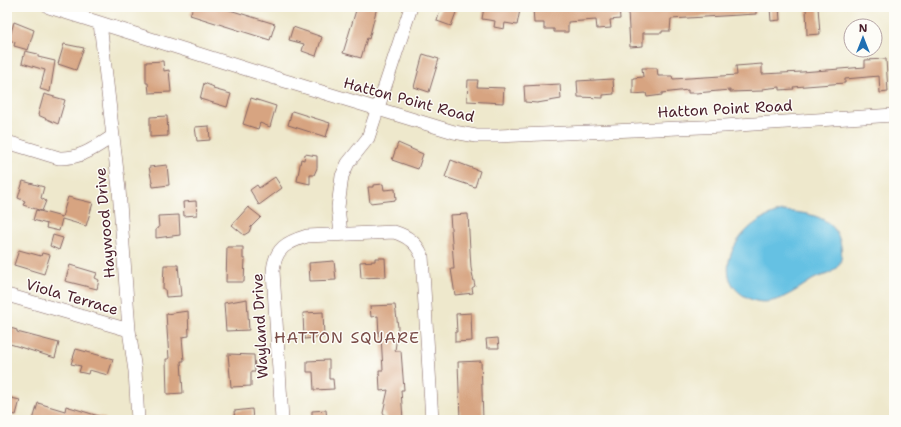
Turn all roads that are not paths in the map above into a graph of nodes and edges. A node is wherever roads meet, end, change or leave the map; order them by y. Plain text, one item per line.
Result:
1 (49, 7) edge
2 (411, 7) edge
3 (100, 23) junction
4 (379, 109) junction
5 (894, 115) edge
6 (113, 136) junction
7 (7, 142) edge
8 (341, 234) junction
9 (7, 295) edge
10 (129, 330) junction
11 (138, 420) edge
12 (282, 420) edge
13 (432, 420) edge

1 - 3 street, Hatton Point Road
2 - 4 street
3 - 4 street, Hatton Point Road
3 - 6 street, Haywood Drive
4 - 5 street, Hatton Point Road
4 - 8 street
6 - 7 street
6 - 10 street, Haywood Drive
8 - 12 street, Wayland Drive
8 - 13 street, Wayland Drive
9 - 10 street, Viola Terrace
10 - 11 street, Haywood Drive

